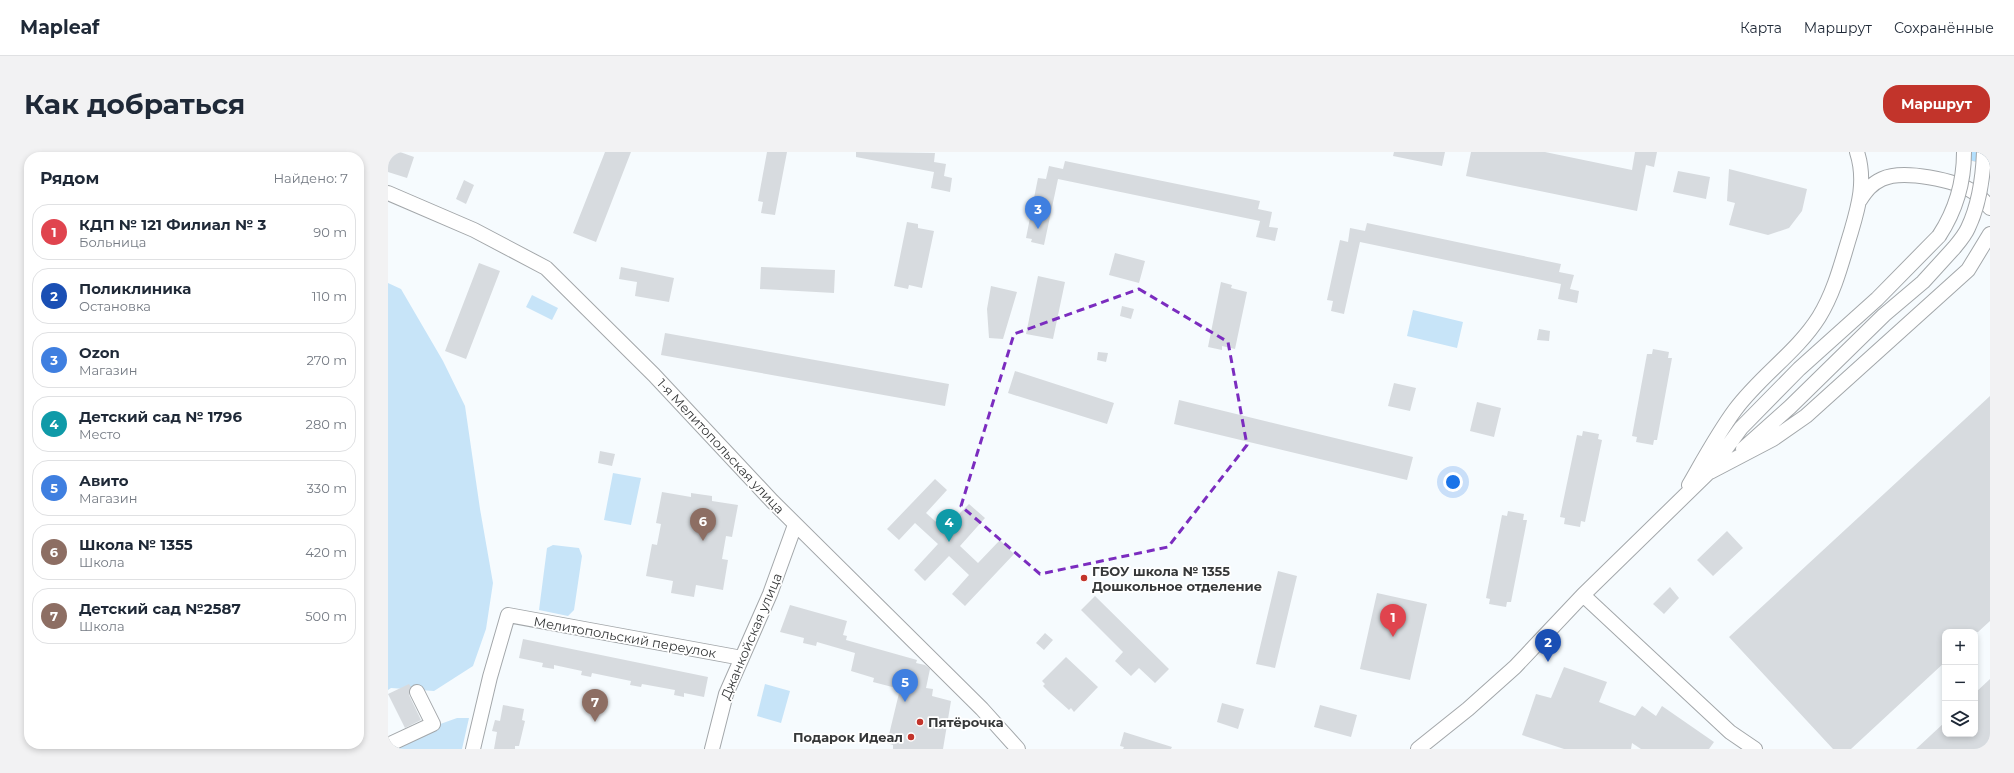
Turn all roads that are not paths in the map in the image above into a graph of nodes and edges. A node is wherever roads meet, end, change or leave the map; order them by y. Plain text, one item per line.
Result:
1 (1857, 152) edge
2 (1964, 152) edge
3 (1973, 152) edge
4 (1984, 152) edge
5 (1990, 156) edge
6 (388, 193) edge
7 (1860, 200) junction
8 (1990, 208) edge
9 (1990, 234) edge
10 (1721, 468) junction
11 (1708, 473) junction
12 (1682, 497) junction
13 (795, 525) junction
14 (1583, 595) junction
15 (742, 658) junction
16 (417, 692) dead end
17 (388, 745) edge
18 (473, 749) edge
19 (712, 749) edge
20 (1018, 749) edge
21 (1418, 749) edge
22 (1755, 749) edge

1 - 7 street
2 - 11 street, bridge
3 - 5 main road
4 - 10 street, bridge
6 - 13 street, 1-я Мелитопольская улица
7 - 8 street
7 - 12 street
9 - 10 street
10 - 11 street
11 - 12 street
12 - 14 street
13 - 15 street, Джанкойская улица
13 - 20 street, 1-я Мелитопольская улица
14 - 21 street
14 - 22 street
15 - 18 street, Мелитопольский переулок
15 - 19 street, Джанкойская улица
16 - 17 street

